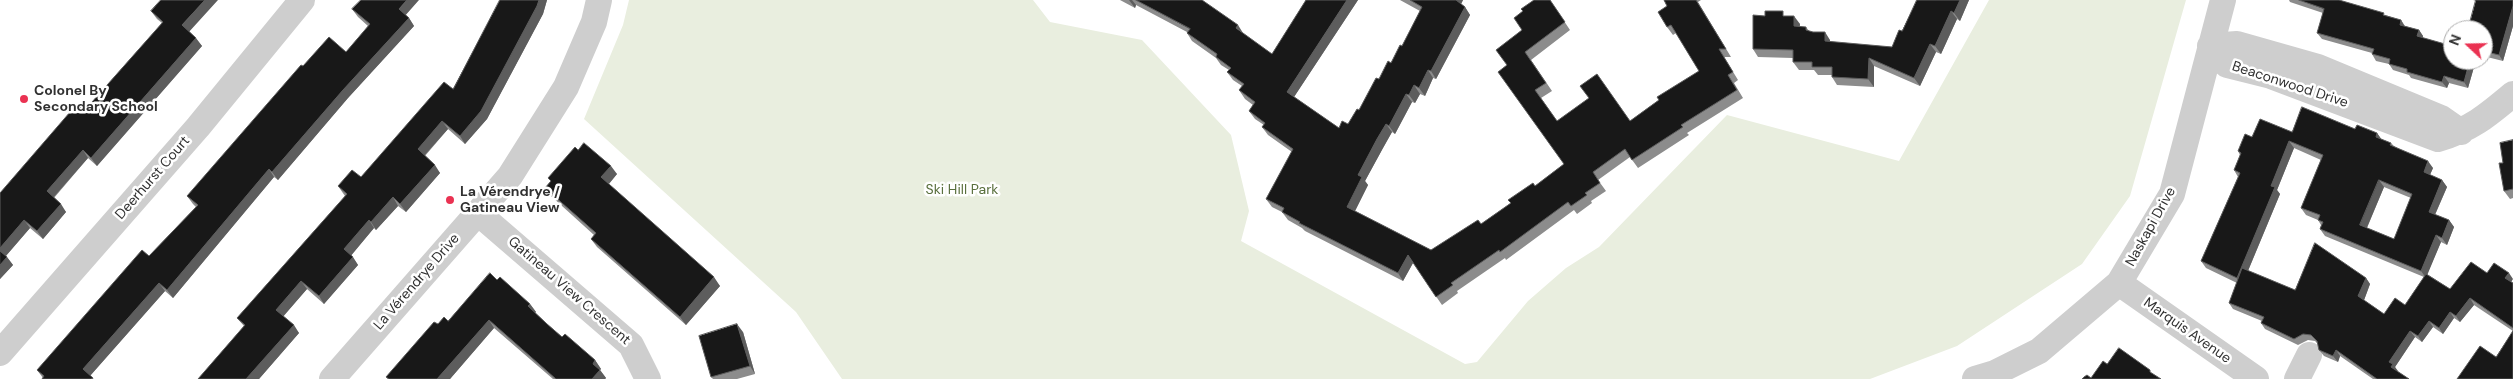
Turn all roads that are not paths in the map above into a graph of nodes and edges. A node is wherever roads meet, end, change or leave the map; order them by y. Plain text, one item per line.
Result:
1 (302, 0) edge
2 (599, 0) edge
3 (2223, 0) edge
4 (2210, 46) junction
5 (2513, 94) edge
6 (2461, 132) junction
7 (478, 213) junction
8 (2119, 283) junction
9 (0, 353) edge
10 (2309, 355) dead end
11 (332, 379) edge
12 (648, 379) edge
13 (1975, 379) edge
14 (2256, 379) edge
15 (2297, 379) edge

1 - 9 street, Deerhurst Court
2 - 7 street, La Vérendrye Drive
3 - 4 street, Naskapi Drive
4 - 6 street, Beaconwood Drive
4 - 6 street, Beaconwood Drive
4 - 8 street, Naskapi Drive
5 - 6 street, Beaconwood Drive
7 - 11 street, La Vérendrye Drive
7 - 12 street, Gatineau View Crescent
8 - 13 street, Naskapi Drive
8 - 14 street, Marquis Avenue
10 - 15 street

